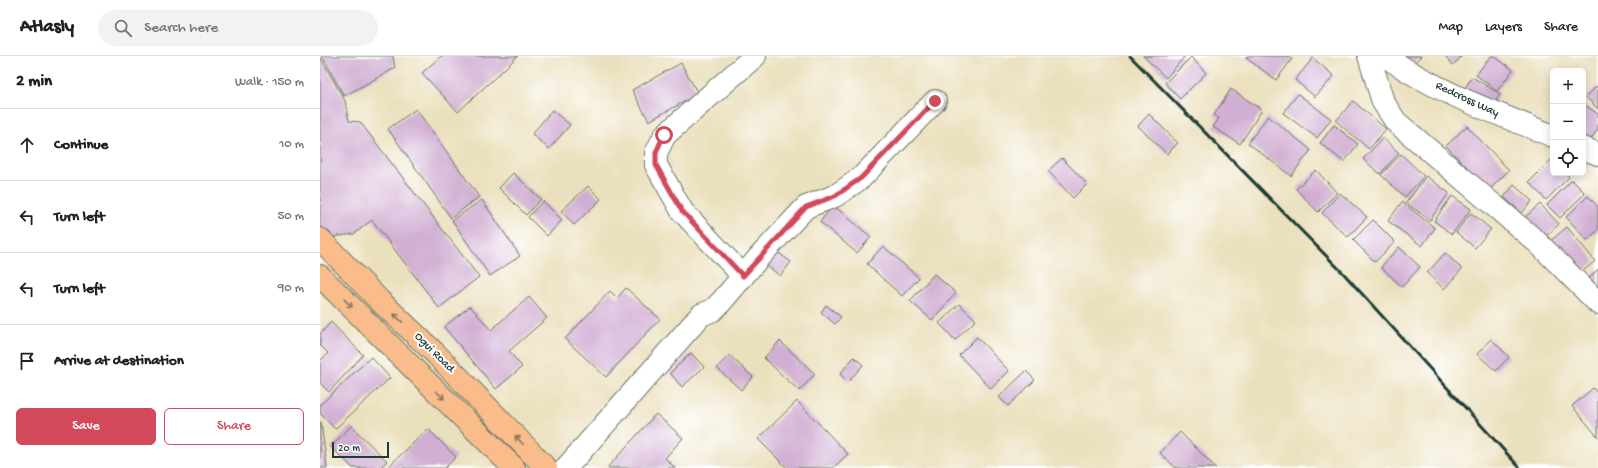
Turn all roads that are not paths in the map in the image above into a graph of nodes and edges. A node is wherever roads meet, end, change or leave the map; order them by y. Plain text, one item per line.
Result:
1 (755, 56) edge
2 (1369, 56) edge
3 (1386, 56) edge
4 (935, 101) dead end
5 (1550, 135) edge
6 (1586, 149) edge
7 (1598, 154) edge
8 (320, 239) edge
9 (320, 276) edge
10 (743, 276) junction
11 (1598, 303) edge
12 (514, 468) edge
13 (546, 468) edge
14 (566, 468) edge

1 - 10 street
2 - 11 street
3 - 5 street, Redcross Way
4 - 10 street
6 - 7 street
13 -> 8 main road, Ogui Road
9 -> 12 main road, Ogui Road
10 - 14 street

